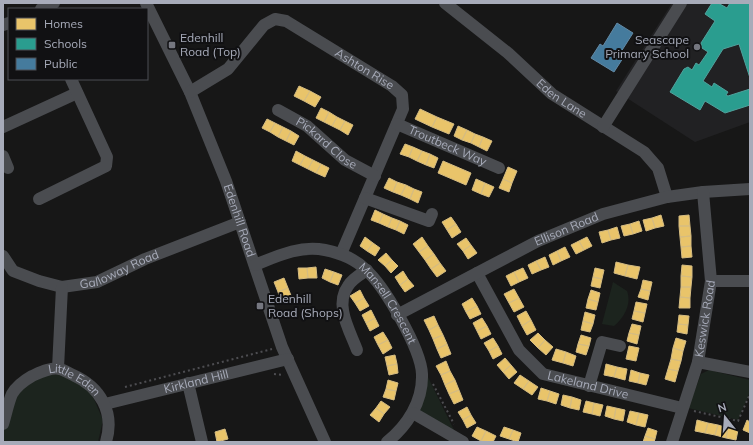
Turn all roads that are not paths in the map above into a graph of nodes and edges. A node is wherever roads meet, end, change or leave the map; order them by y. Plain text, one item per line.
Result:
1 (54, 3) edge
2 (146, 3) edge
3 (445, 3) edge
4 (681, 3) edge
5 (44, 8) edge
6 (71, 80) edge
7 (190, 92) junction
8 (77, 93) junction
9 (278, 110) dead end
10 (397, 124) junction
11 (603, 127) junction
12 (3, 128) edge
13 (3, 156) edge
14 (8, 168) dead end
15 (499, 168) dead end
16 (375, 176) junction
17 (750, 189) edge
18 (703, 192) junction
19 (667, 197) junction
20 (365, 198) junction
21 (39, 199) dead end
22 (432, 214) dead end
23 (240, 222) junction
24 (341, 254) junction
25 (3, 256) edge
26 (255, 265) junction
27 (367, 270) junction
28 (477, 273) junction
29 (711, 280) junction
30 (750, 281) edge
31 (62, 287) junction
32 (397, 315) junction
33 (620, 346) dead end
34 (357, 350) dead end
35 (288, 359) junction
36 (698, 362) junction
37 (58, 368) junction
38 (750, 372) edge
39 (188, 383) junction
40 (589, 386) junction
41 (105, 404) junction
42 (682, 408) junction
43 (413, 413) junction
44 (3, 424) edge
45 (462, 441) edge
46 (106, 442) edge
47 (202, 442) edge
48 (325, 442) edge
49 (387, 442) edge
50 (672, 442) edge

1 - 5 street
2 - 7 street, Edenhill Road
3 - 11 street, Eden Lane
4 - 11 street
6 - 8 street
7 - 10 street, Ashton Rise
7 - 23 street, Edenhill Road
8 - 12 street
8 - 21 street
9 - 16 street, Pickard Close
10 - 15 street, Troutbeck Way
10 - 16 street, Ashton Rise
11 - 19 street, Eden Lane
13 - 14 street
16 - 20 street, Ashton Rise
17 - 18 street, Ellison Road
18 - 19 street, Ellison Road
18 - 29 street, Keswick Road
19 - 28 street, Ellison Road
20 - 22 street
20 - 24 street, Ashton Rise
23 - 26 street, Edenhill Road
23 - 31 street, Galloway Road
24 - 26 street, Mansell Crescent
24 - 27 street, Mansell Crescent
25 - 31 street, Galloway Road
26 - 35 street, Edenhill Road
27 - 32 street, Mansell Crescent
27 - 34 street
28 - 32 street, Ellison Road
28 - 40 street, Lakeland Drive
29 - 30 street
29 - 36 street, Keswick Road
31 - 37 street
32 - 43 street, Mansell Crescent
33 - 40 street
35 - 39 street, Kirkland Hill
35 - 48 street, Edenhill Road
36 - 38 street
36 - 42 street, Keswick Road
37 - 41 street, Little Eden
37 - 44 street, Little Eden
39 - 41 street, Kirkland Hill
39 - 47 street
40 - 42 street, Lakeland Drive
41 - 46 street, Little Eden
42 - 50 street, Keswick Road
43 - 45 street
43 - 49 street, Mansell Crescent

